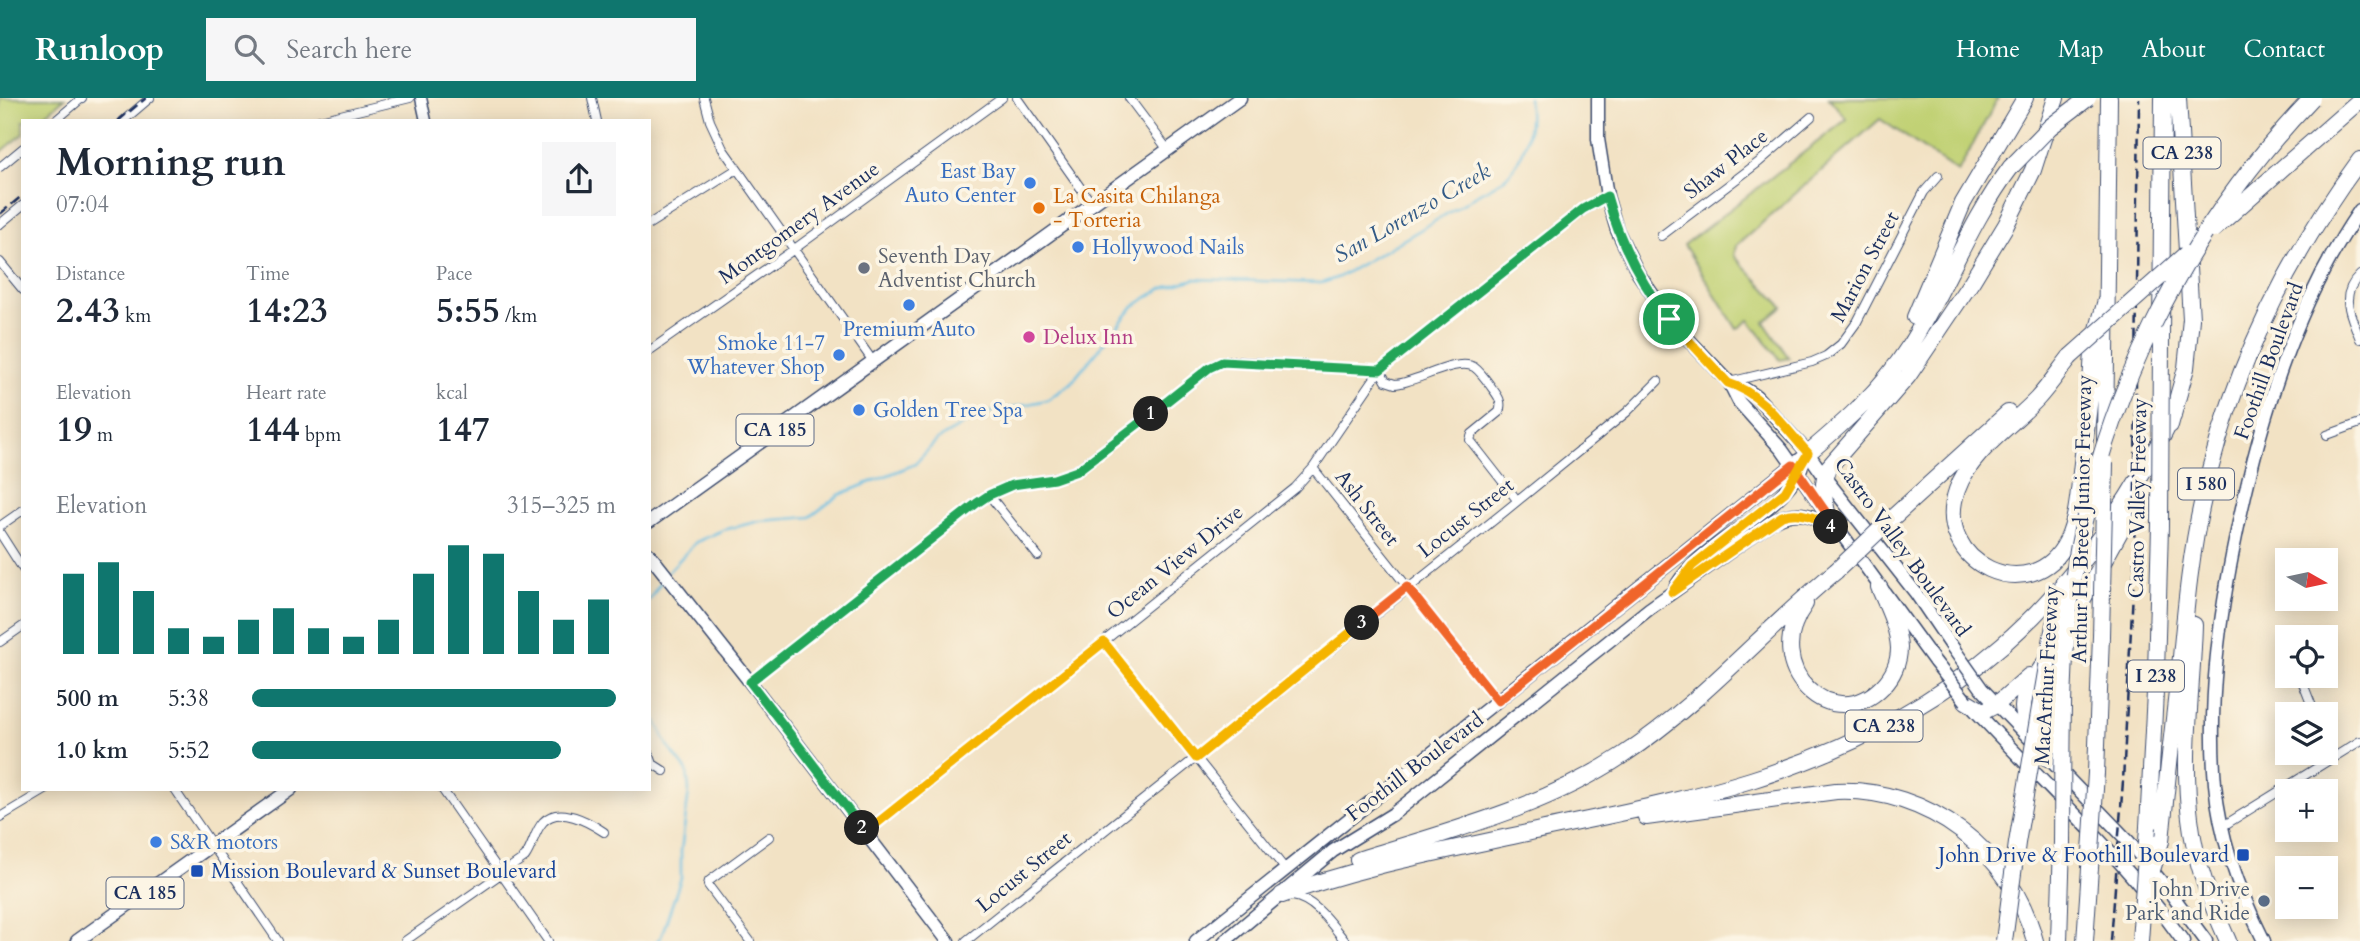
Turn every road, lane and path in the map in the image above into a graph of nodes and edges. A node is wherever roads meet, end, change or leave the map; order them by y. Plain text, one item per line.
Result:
1 (82, 98) edge
2 (150, 98) edge
3 (410, 98) edge
4 (421, 98) edge
5 (592, 98) edge
6 (704, 98) edge
7 (1002, 98) edge
8 (1017, 98) edge
9 (1129, 98) edge
10 (1240, 98) edge
11 (1598, 98) edge
12 (2025, 98) edge
13 (2056, 98) edge
14 (2088, 98) edge
15 (2109, 98) edge
16 (2163, 98) edge
17 (2178, 98) edge
18 (2312, 98) edge
19 (2360, 100) edge
20 (1811, 117) dead end
21 (57, 119) edge
22 (125, 119) edge
23 (324, 119) edge
24 (426, 119) edge
25 (597, 119) edge
26 (21, 150) edge
27 (1168, 150) junction
28 (2360, 160) edge
29 (0, 167) edge
30 (737, 169) junction
31 (1938, 176) dead end
32 (1607, 196) junction
33 (1092, 204) junction
34 (21, 207) edge
35 (2360, 210) edge
36 (651, 223) edge
37 (0, 224) edge
38 (1661, 236) dead end
39 (1967, 237) junction
40 (793, 250) junction
41 (0, 262) edge
42 (2360, 275) edge
43 (21, 288) edge
44 (2106, 300) junction
45 (2360, 339) edge
46 (651, 350) edge
47 (2070, 357) junction
48 (872, 360) junction
49 (1380, 370) junction
50 (1658, 381) dead end
51 (1728, 383) junction
52 (1880, 383) junction
53 (1882, 405) junction
54 (2173, 416) junction
55 (2360, 423) edge
56 (2327, 435) dead end
57 (1808, 453) junction
58 (1313, 468) junction
59 (1795, 469) junction
60 (1824, 476) junction
61 (989, 495) junction
62 (1517, 500) junction
63 (21, 511) edge
64 (1828, 516) junction
65 (651, 521) edge
66 (0, 526) edge
67 (1839, 531) junction
68 (0, 533) edge
69 (2195, 539) junction
70 (2078, 547) junction
71 (651, 556) edge
72 (1038, 556) dead end
73 (21, 566) edge
74 (1836, 570) junction
75 (1407, 587) junction
76 (1879, 587) junction
77 (1672, 592) junction
78 (21, 627) edge
79 (2061, 638) junction
80 (0, 642) edge
81 (1104, 642) junction
82 (750, 682) junction
83 (1498, 701) junction
84 (1966, 701) junction
85 (1996, 705) junction
86 (2360, 741) edge
87 (2338, 755) edge
88 (651, 758) edge
89 (1196, 758) junction
90 (2047, 758) junction
91 (2322, 765) edge
92 (664, 771) dead end
93 (44, 791) edge
94 (175, 791) edge
95 (288, 791) edge
96 (443, 791) edge
97 (0, 817) edge
98 (2223, 827) junction
99 (604, 832) dead end
100 (866, 832) junction
101 (769, 837) dead end
102 (212, 845) junction
103 (1471, 845) junction
104 (1286, 870) junction
105 (501, 872) junction
106 (1282, 895) junction
107 (2143, 899) junction
108 (2140, 940) edge
109 (77, 941) edge
110 (278, 941) edge
111 (405, 941) edge
112 (548, 941) edge
113 (750, 941) edge
114 (948, 941) edge
115 (966, 941) edge
116 (1196, 941) edge
117 (1225, 941) edge
118 (1345, 941) edge
119 (2004, 941) edge
120 (2035, 941) edge
121 (2059, 941) edge
122 (2085, 941) edge
123 (2183, 941) edge
124 (2203, 941) edge
125 (2228, 941) edge
126 (2264, 941) edge

1 - 21 street
2 - 22 street
3 - 23 street
4 - 24 street
5 - 25 street
6 - 30 street
7 - 40 street, Montgomery Avenue
8 - 33 street
9 - 27 street
10 - 27 main road, CA 185
11 - 32 main road
12 - 52 highway
13 - 53 highway
14 - 39 highway, bridge
15 - 44 highway, Arthur H. Breed Junior Freeway
16 - 107 highway, Castro Valley Freeway / I 238, bridge
17 - 54 highway, CA 238
18 - 70 highway, MacArthur Freeway, bridge
19 - 47 highway, bridge
20 - 38 street, Shaw Place
26 - 29 street
27 - 33 main road, CA 185
28 - 69 highway, I 580
30 - 36 street
30 - 40 street
31 - 51 street, Marion Street
32 - 49 street, Ocean View Drive
32 - 51 main road
33 - 48 main road, CA 185
34 - 37 street
35 - 98 main road, Foothill Boulevard
39 - 52 highway
39 - 53 highway
40 - 46 street, Montgomery Avenue
40 - 48 street
41 - 43 street
42 - 45 street
44 - 47 highway
44 - 122 highway, Arthur H. Breed Junior Freeway, bridge
47 - 74 highway, bridge
48 - 65 main road, CA 185
49 - 58 street, Ocean View Drive
49 - 61 street
49 - 62 street
50 - 62 street, Locust Street
51 - 57 main road, Castro Valley Boulevard
51 - 59 main road, Castro Valley Boulevard
52 - 57 highway
53 - 60 highway
54 - 79 highway
54 - 103 highway, CA 238
55 - 56 street
57 - 59 main road
57 - 60 main road, Castro Valley Boulevard
58 - 75 street, Ash Street
58 - 81 street, Ocean View Drive
59 - 64 main road, Castro Valley Boulevard
59 - 77 main road, Foothill Boulevard
59 - 83 main road, Foothill Boulevard
60 - 64 highway
60 - 85 main road, Castro Valley Boulevard, bridge
61 - 72 street
61 - 82 street
62 - 75 street, Locust Street
63 - 66 street
64 - 67 main road, Castro Valley Boulevard
67 - 76 main road, Castro Valley Boulevard
67 - 77 main road
68 - 73 street
69 - 107 highway, I 580, bridge
69 - 125 highway
70 - 119 highway, bridge
70 - 121 highway, MacArthur Freeway, bridge
71 - 82 main road
74 - 76 highway
74 - 106 highway
75 - 83 street, Ash Street
75 - 89 street, Locust Street
76 - 84 main road, Castro Valley Boulevard, bridge
77 - 106 main road, Foothill Boulevard
78 - 80 street
79 - 85 highway
79 - 90 highway
81 - 89 street
81 - 100 street, Ocean View Drive
82 - 100 main road
83 - 104 main road, Foothill Boulevard
84 - 85 highway
84 - 123 main road, Castro Valley Boulevard
85 - 90 main road, Castro Valley Boulevard
86 - 87 street
88 - 92 street
89 - 104 street
89 - 115 street, Locust Street
90 - 124 main road, Castro Valley Boulevard
91 - 98 street
93 - 97 street
94 - 102 street
95 - 102 main road, CA 185
96 - 105 street
98 - 126 main road, Foothill Boulevard
99 - 105 street
100 - 114 main road
101 - 113 street
102 - 109 main road, CA 185
102 - 110 street
103 - 106 highway, CA 238
103 - 120 highway
104 - 116 main road, Foothill Boulevard
105 - 111 street
105 - 112 street
106 - 117 main road, Foothill Boulevard
106 - 118 street
107 - 108 highway, I 580
123 - 124 main road

